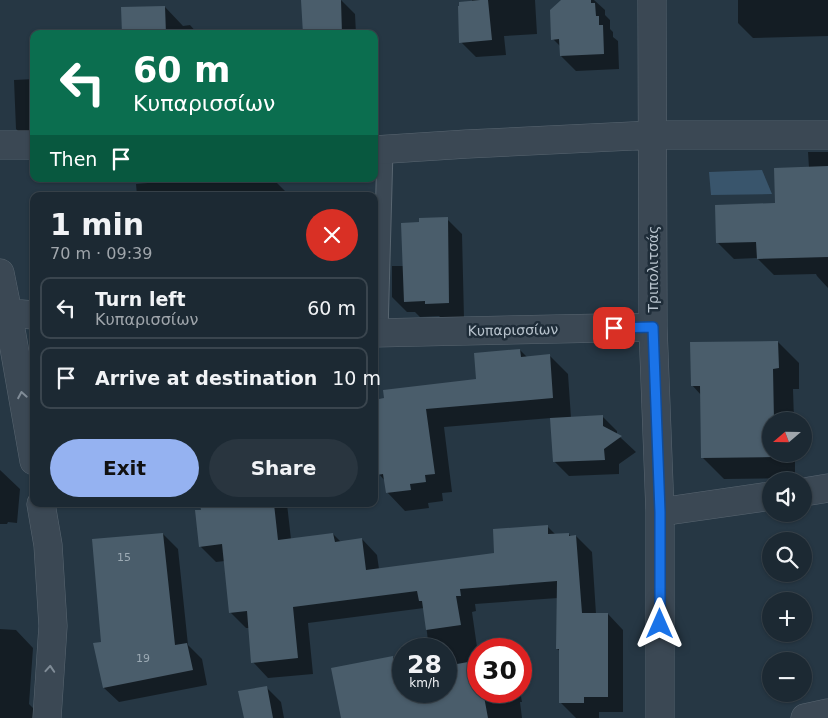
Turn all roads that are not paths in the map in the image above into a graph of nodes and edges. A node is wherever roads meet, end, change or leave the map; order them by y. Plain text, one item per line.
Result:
1 (652, 0) edge
2 (828, 134) edge
3 (653, 135) junction
4 (0, 145) edge
5 (30, 145) edge
6 (379, 150) edge
7 (378, 242) edge
8 (0, 273) edge
9 (21, 314) edge
10 (653, 327) junction
11 (378, 333) edge
12 (30, 415) edge
13 (828, 488) edge
14 (812, 491) edge
15 (762, 497) edge
16 (42, 507) edge
17 (660, 512) junction
18 (828, 713) edge
19 (47, 718) edge
20 (660, 718) edge
21 (805, 718) edge

1 - 3 street, Τριπολιτσάς
2 - 3 street
3 - 6 street
3 - 10 street, Τριπολιτσάς
4 - 5 street
6 - 7 lane
8 - 9 street
12 -> 9 street
10 - 11 street, Κυπαρισσίων
10 - 17 street, Τριπολιτσάς
13 - 14 street
15 - 17 street
19 -> 16 street
17 - 20 street, Τριπολιτσάς
18 - 21 street

